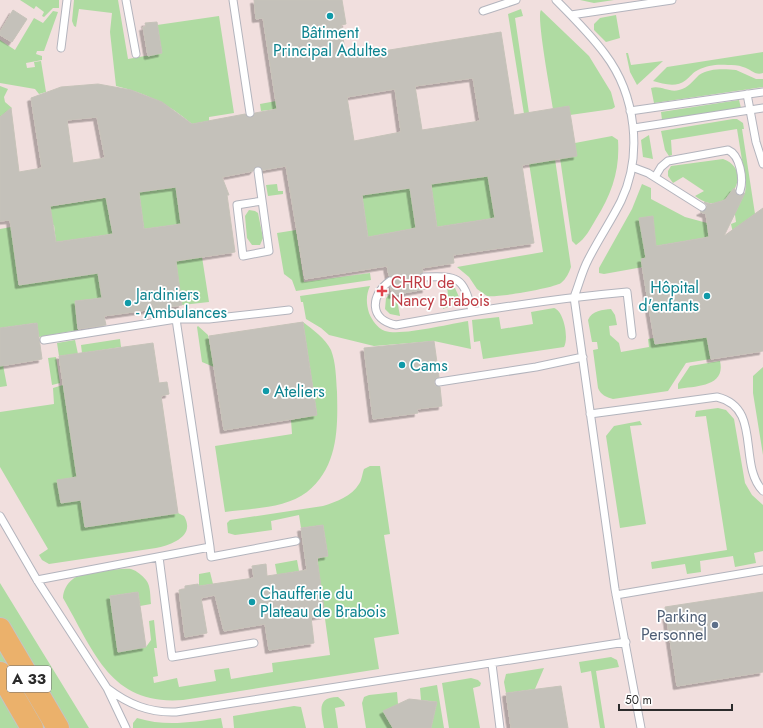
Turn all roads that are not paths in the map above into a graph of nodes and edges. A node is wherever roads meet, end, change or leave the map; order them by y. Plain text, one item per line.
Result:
1 (67, 0) edge
2 (126, 0) edge
3 (233, 0) edge
4 (516, 0) edge
5 (556, 0) edge
6 (672, 0) edge
7 (483, 11) dead end
8 (571, 15) junction
9 (61, 48) dead end
10 (136, 54) dead end
11 (763, 92) edge
12 (747, 94) junction
13 (763, 108) edge
14 (750, 110) junction
15 (630, 111) junction
16 (250, 113) dead end
17 (634, 128) junction
18 (763, 164) edge
19 (632, 167) junction
20 (258, 171) dead end
21 (655, 177) junction
22 (740, 191) dead end
23 (262, 201) junction
24 (702, 207) dead end
25 (424, 277) dead end
26 (390, 281) dead end
27 (574, 297) junction
28 (289, 310) dead end
29 (472, 311) junction
30 (176, 319) junction
31 (632, 335) dead end
32 (44, 340) dead end
33 (583, 357) junction
34 (439, 382) dead end
35 (590, 414) junction
36 (763, 491) edge
37 (0, 516) edge
38 (296, 541) dead end
39 (210, 547) junction
40 (159, 556) junction
41 (763, 570) edge
42 (37, 580) junction
43 (616, 595) junction
44 (0, 629) edge
45 (626, 642) junction
46 (254, 643) dead end
47 (492, 664) junction
48 (0, 673) edge
49 (107, 688) junction
50 (32, 728) edge
51 (58, 728) edge
52 (126, 728) edge
53 (500, 728) edge
54 (641, 728) edge

1 - 9 lane
2 - 10 lane
3 - 16 lane
4 - 7 lane
5 - 8 lane
6 - 8 lane
8 - 15 lane
11 - 12 lane
12 - 14 lane
12 - 15 lane
13 - 14 lane
14 - 17 lane
14 - 18 lane
15 - 17 lane
17 - 19 lane
19 - 21 lane
19 - 27 lane
20 - 23 lane
21 - 22 lane
21 - 24 lane
23 - 23 lane
25 - 29 lane
26 - 29 lane
27 - 29 lane
27 - 31 lane
27 - 33 lane
28 - 30 lane
30 - 32 lane
30 - 39 lane
33 - 34 lane
33 - 35 lane
35 - 36 lane
35 - 43 lane
37 - 42 lane
38 - 39 lane
39 - 40 lane
40 - 42 lane
40 - 46 lane
41 - 43 lane
42 - 49 lane
43 - 45 lane
44 - 51 highway, A 33
45 - 47 lane
45 - 54 lane
47 - 49 lane
47 - 53 lane
48 - 50 highway, A 33
49 - 52 lane

